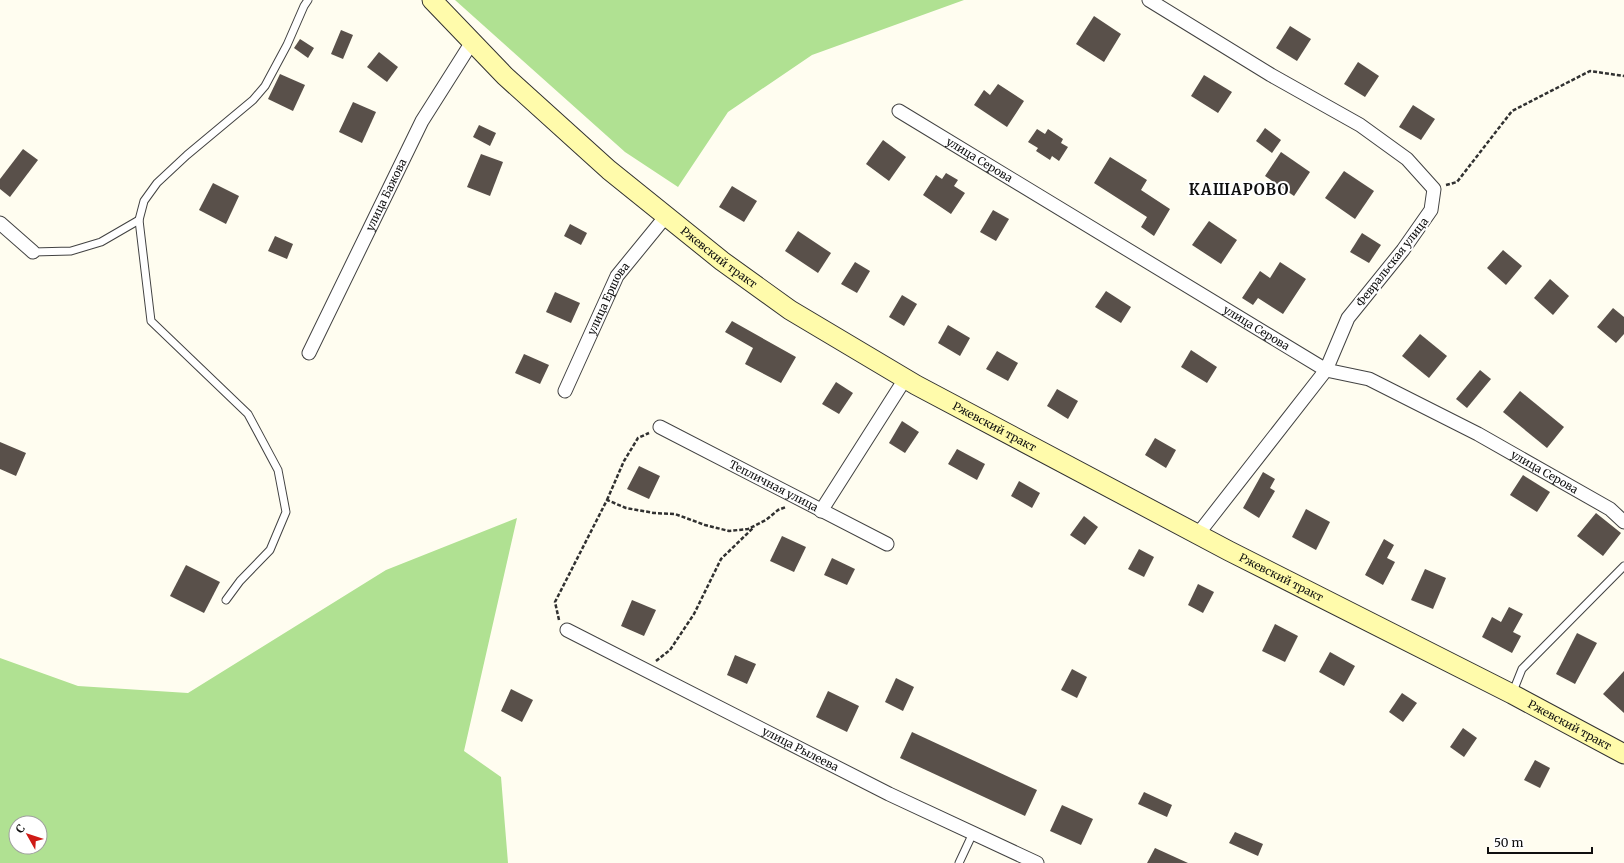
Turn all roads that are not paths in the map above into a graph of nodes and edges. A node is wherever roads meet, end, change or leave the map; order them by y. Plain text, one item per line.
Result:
1 (308, 0) edge
2 (432, 0) edge
3 (1148, 0) edge
4 (472, 42) junction
5 (898, 111) dead end
6 (666, 216) junction
7 (139, 220) junction
8 (0, 223) edge
9 (33, 252) joint
10 (309, 353) dead end
11 (1326, 370) junction
12 (905, 379) junction
13 (565, 391) dead end
14 (660, 427) road end
15 (821, 511) junction
16 (1624, 522) edge
17 (1198, 534) junction
18 (887, 544) dead end
19 (1624, 566) edge
20 (226, 600) dead end
21 (567, 630) road end
22 (1512, 694) junction
23 (1624, 754) edge
24 (974, 833) junction
25 (959, 863) edge
26 (1037, 863) edge

1 - 7 lane
2 - 4 main road, Ржевский тракт
3 - 11 street, Февральская улица
4 - 6 main road, Ржевский тракт
4 - 10 street, улица Бажова
5 - 11 street, улица Серова
6 - 12 main road, Ржевский тракт
6 - 13 street, улица Ершова
7 - 9 lane
7 - 20 lane
8 - 9 street
11 - 16 street, улица Серова
11 - 17 street, Февральская улица
12 - 15 street
12 - 17 main road, Ржевский тракт
14 - 15 street, Тепличная улица
15 - 18 street, Тепличная улица
17 - 22 main road, Ржевский тракт
19 - 22 lane
21 - 24 street, улица Рылеева
22 - 23 main road, Ржевский тракт
24 - 25 lane
24 - 26 street, улица Рылеева

